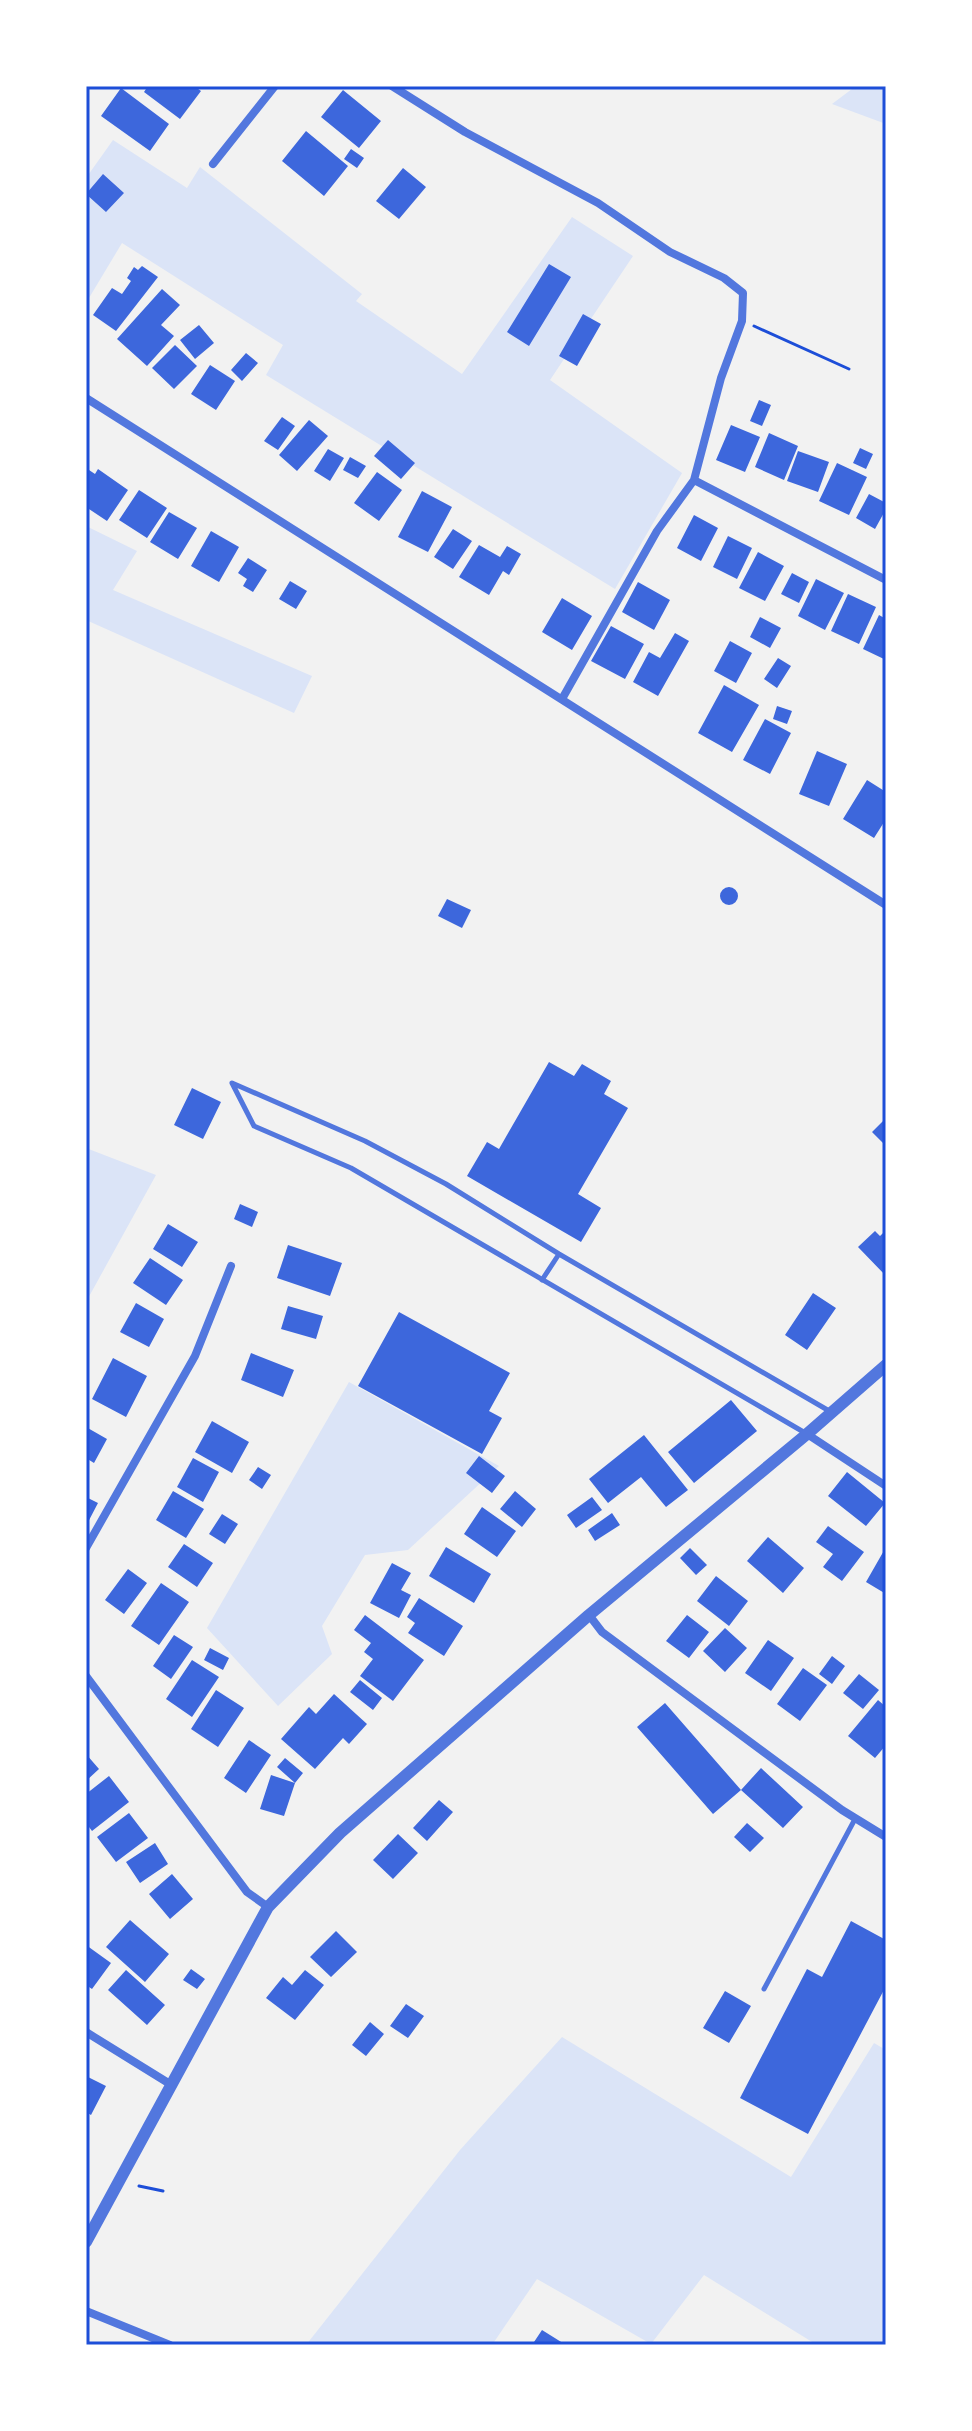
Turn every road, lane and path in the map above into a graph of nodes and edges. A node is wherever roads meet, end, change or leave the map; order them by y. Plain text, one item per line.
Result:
1 (275, 86) edge
2 (392, 86) edge
3 (213, 164) dead end
4 (742, 321) junction
5 (849, 369) dead end
6 (86, 398) edge
7 (694, 480) junction
8 (886, 580) edge
9 (562, 699) junction
10 (886, 905) edge
11 (559, 1254) junction
12 (231, 1266) dead end
13 (542, 1280) junction
14 (886, 1365) edge
15 (832, 1412) junction
16 (807, 1434) junction
17 (886, 1486) edge
18 (86, 1548) edge
19 (589, 1615) junction
20 (86, 1676) edge
21 (856, 1818) junction
22 (886, 1837) edge
23 (268, 1907) junction
24 (764, 1989) dead end
25 (86, 2032) edge
26 (170, 2084) junction
27 (139, 2186) dead end
28 (163, 2191) dead end
29 (86, 2242) edge
30 (86, 2311) edge
31 (170, 2345) edge

1 - 3 street
2 - 4 street
4 - 5 path
4 - 7 street
6 - 9 street
7 - 8 street
7 - 9 street
9 - 10 street
11 - 13 lane
11 - 13 lane
11 - 15 lane
12 - 18 street
13 - 16 lane
14 - 15 street
15 - 16 street
16 - 17 street
16 - 19 street
19 - 21 street
19 - 23 street
20 - 23 street
21 - 22 street
21 - 24 lane
23 - 26 street
25 - 26 street
26 - 29 street
27 - 28 path
30 - 31 street

